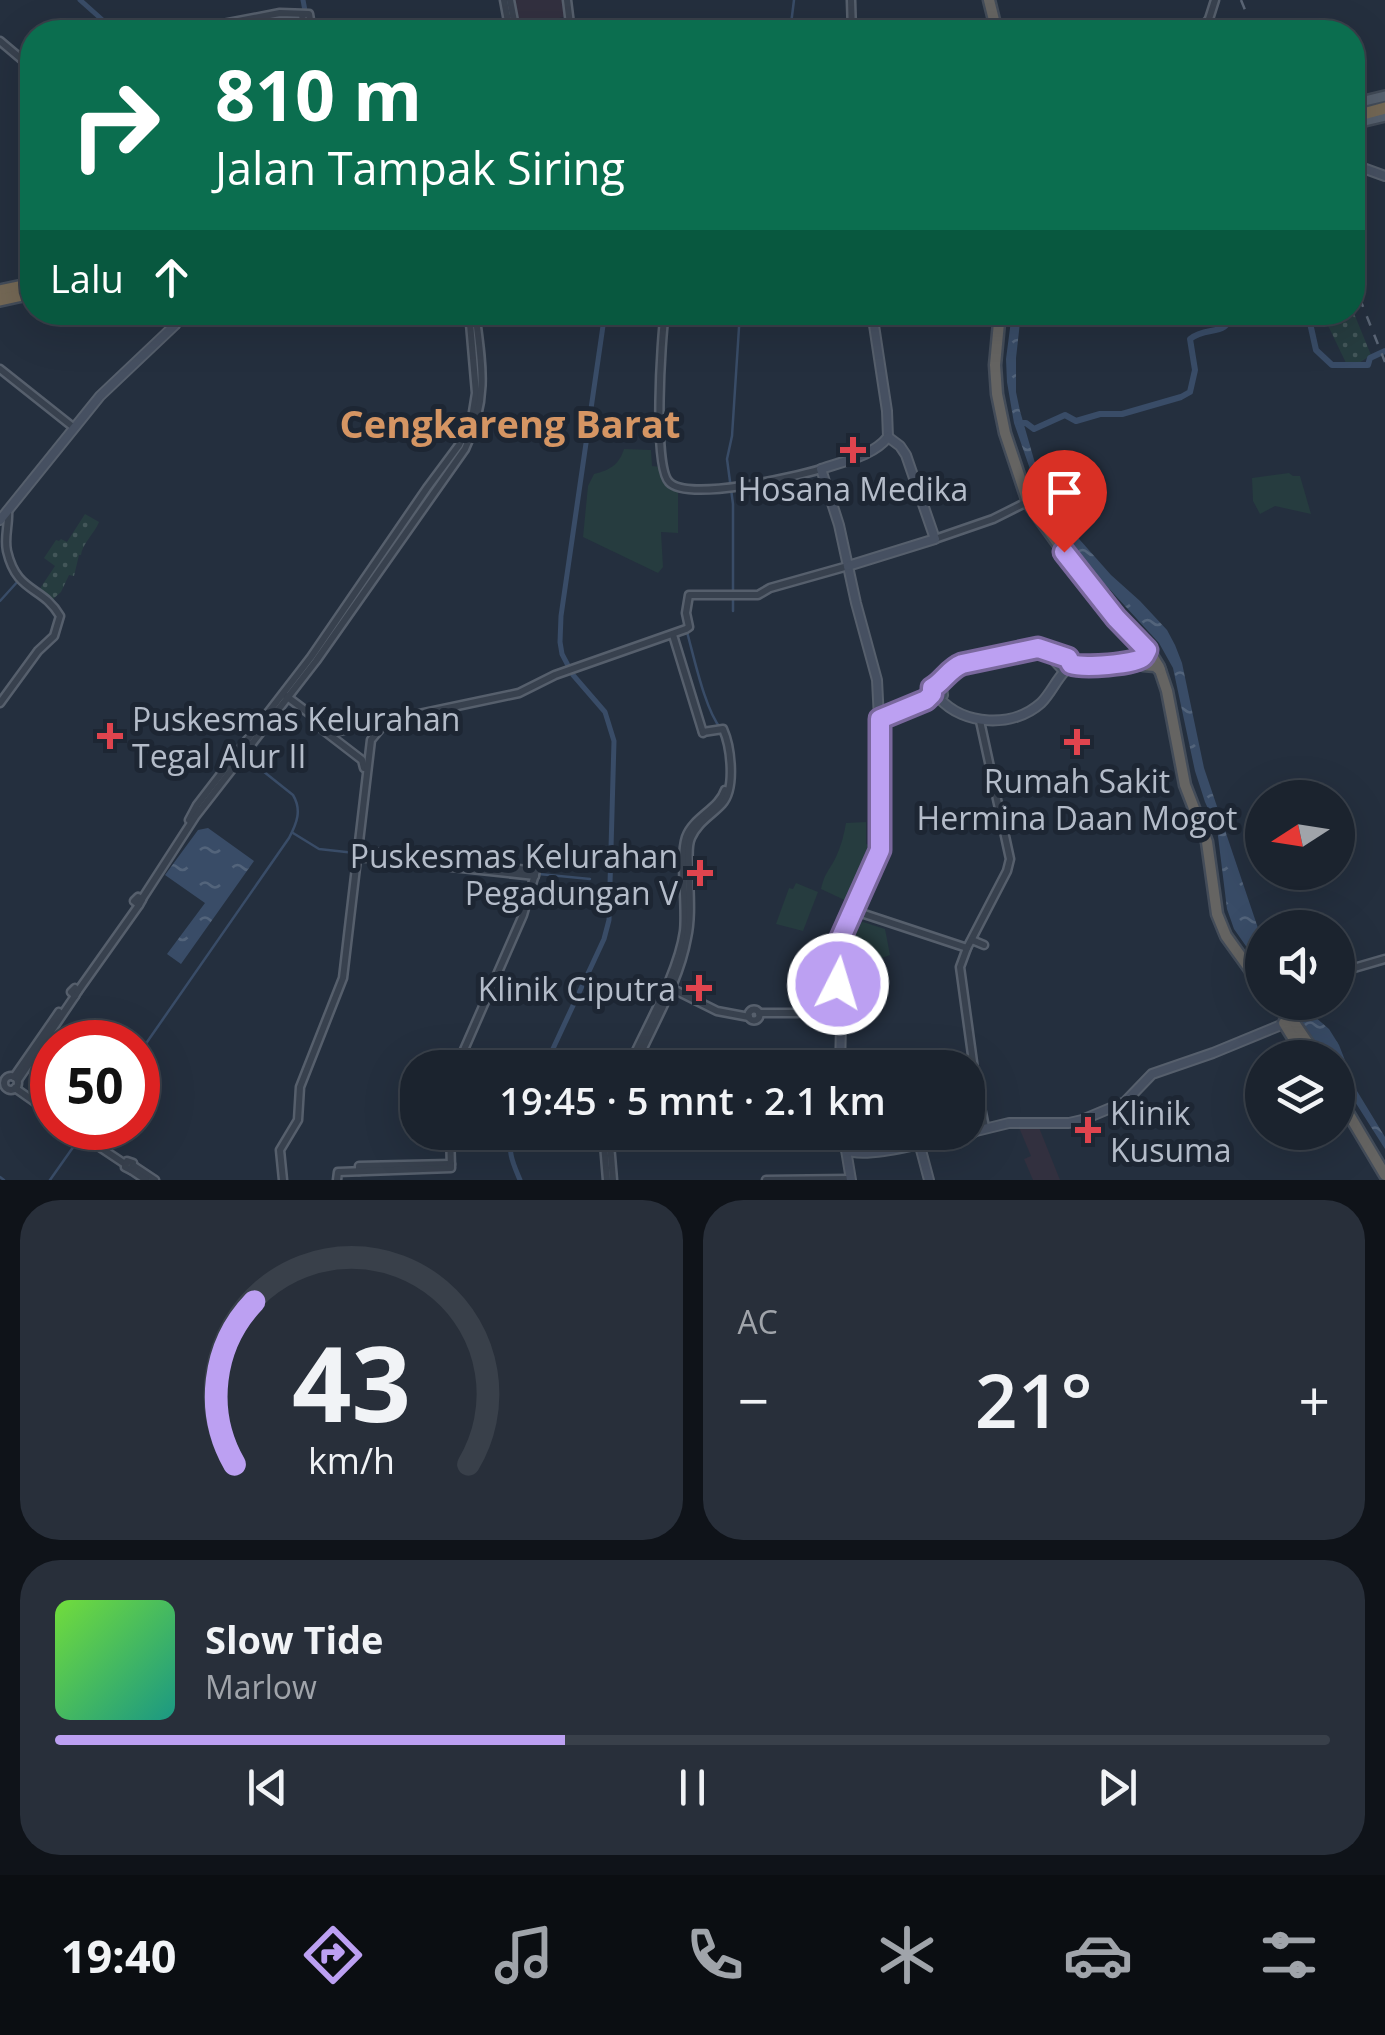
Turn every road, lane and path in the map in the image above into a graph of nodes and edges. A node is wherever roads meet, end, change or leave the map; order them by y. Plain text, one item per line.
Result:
1 (244, 20) edge
2 (306, 20) edge
3 (0, 41) edge
4 (20, 58) edge
5 (173, 325) edge
6 (474, 325) edge
7 (663, 325) edge
8 (874, 325) edge
9 (1004, 325) edge
10 (1, 370) edge
11 (72, 429) junction
12 (1007, 431) junction
13 (888, 437) junction
14 (821, 469) junction
15 (1028, 502) junction
16 (8, 512) junction
17 (0, 520) edge
18 (935, 539) junction
19 (1078, 566) junction
20 (849, 567) junction
21 (673, 635) junction
22 (1149, 649) junction
23 (680, 652) junction
24 (1124, 665) junction
25 (1143, 665) junction
26 (1064, 667) junction
27 (1161, 671) junction
28 (939, 694) junction
29 (284, 698) junction
30 (0, 703) edge
31 (881, 719) junction
32 (979, 721) junction
33 (387, 722) junction
34 (1176, 725) junction
35 (364, 726) junction
36 (342, 730) junction
37 (719, 730) junction
38 (372, 736) junction
39 (337, 741) junction
40 (370, 751) junction
41 (356, 755) junction
42 (356, 853) junction
43 (139, 901) junction
44 (853, 908) junction
45 (1226, 931) junction
46 (972, 940) junction
47 (950, 943) junction
48 (984, 945) dead end
49 (966, 949) junction
50 (1245, 953) edge
51 (1385, 959) edge
52 (1245, 960) edge
53 (1355, 968) edge
54 (960, 970) junction
55 (668, 987) junction
56 (840, 1007) junction
57 (1284, 1022) junction
58 (1298, 1040) edge
59 (1302, 1040) edge
60 (462, 1050) edge
61 (639, 1050) edge
62 (840, 1050) edge
63 (970, 1050) edge
64 (16, 1082) junction
65 (0, 1092) edge
66 (30, 1094) edge
67 (28, 1096) joint
68 (1355, 1118) edge
69 (1355, 1122) edge
70 (1016, 1124) junction
71 (985, 1128) edge
72 (985, 1130) edge
73 (106, 1150) edge
74 (448, 1150) edge
75 (608, 1150) edge
76 (846, 1150) joint
77 (883, 1150) edge
78 (922, 1150) edge
79 (857, 1154) junction
80 (848, 1164) junction
81 (1385, 1164) edge
82 (128, 1168) junction
83 (1385, 1174) edge
84 (146, 1180) edge
85 (154, 1180) edge
86 (283, 1180) edge
87 (337, 1180) edge
88 (610, 1180) edge
89 (766, 1180) edge
90 (850, 1180) edge
91 (928, 1180) edge

1 - 2 street
3 - 4 street
5 - 11 main road
6 - 29 street
7 - 14 street
8 - 13 main road
9 - 12 highway
10 - 11 street
11 - 16 main road
12 - 15 highway
12 - 19 highway
13 - 14 main road
13 - 18 main road
14 - 20 main road
15 - 18 street
15 - 19 highway
16 - 17 main road
16 - 30 street
18 - 20 main road
19 - 22 highway
20 - 21 street
20 - 31 main road
21 - 23 street
21 - 33 street
22 - 24 main road
22 - 25 main road
22 - 27 highway
22 - 34 highway
23 - 37 street
23 - 37 street
24 - 25 main road
24 - 26 main road
25 - 27 highway
26 - 28 main road
26 - 32 main road
27 - 34 highway
28 - 31 main road
28 - 31 main road
28 - 32 main road
29 - 36 street
29 - 39 street
29 - 43 street
29 - 43 street
31 - 44 main road
32 - 46 street
32 - 49 street
33 - 35 street
33 - 38 street
34 - 45 highway
35 - 36 street
35 - 38 street
36 - 39 street
37 - 55 street
38 - 40 street
39 - 41 street
40 - 41 street
40 - 42 street
41 - 42 street
42 - 60 street
42 - 86 street
43 - 64 street
44 - 47 street
44 - 56 main road
45 - 50 highway
45 - 52 highway
46 - 48 street
46 - 49 street
47 - 49 street
47 - 54 street
49 - 54 street
51 - 53 street
54 - 63 street
55 - 56 street
55 - 61 street
56 - 62 main road
57 - 58 highway
57 - 59 highway
57 - 70 main road
64 - 66 street
64 - 67 street
65 - 67 street
68 - 81 highway
69 - 83 highway
70 - 71 main road
70 - 72 main road
73 - 82 street
74 - 87 street
75 - 88 street
76 - 79 main road
76 - 80 main road
77 - 79 main road
78 - 91 main road
79 - 80 main road
80 - 90 main road
82 - 84 street
82 - 85 street
89 - 90 street

